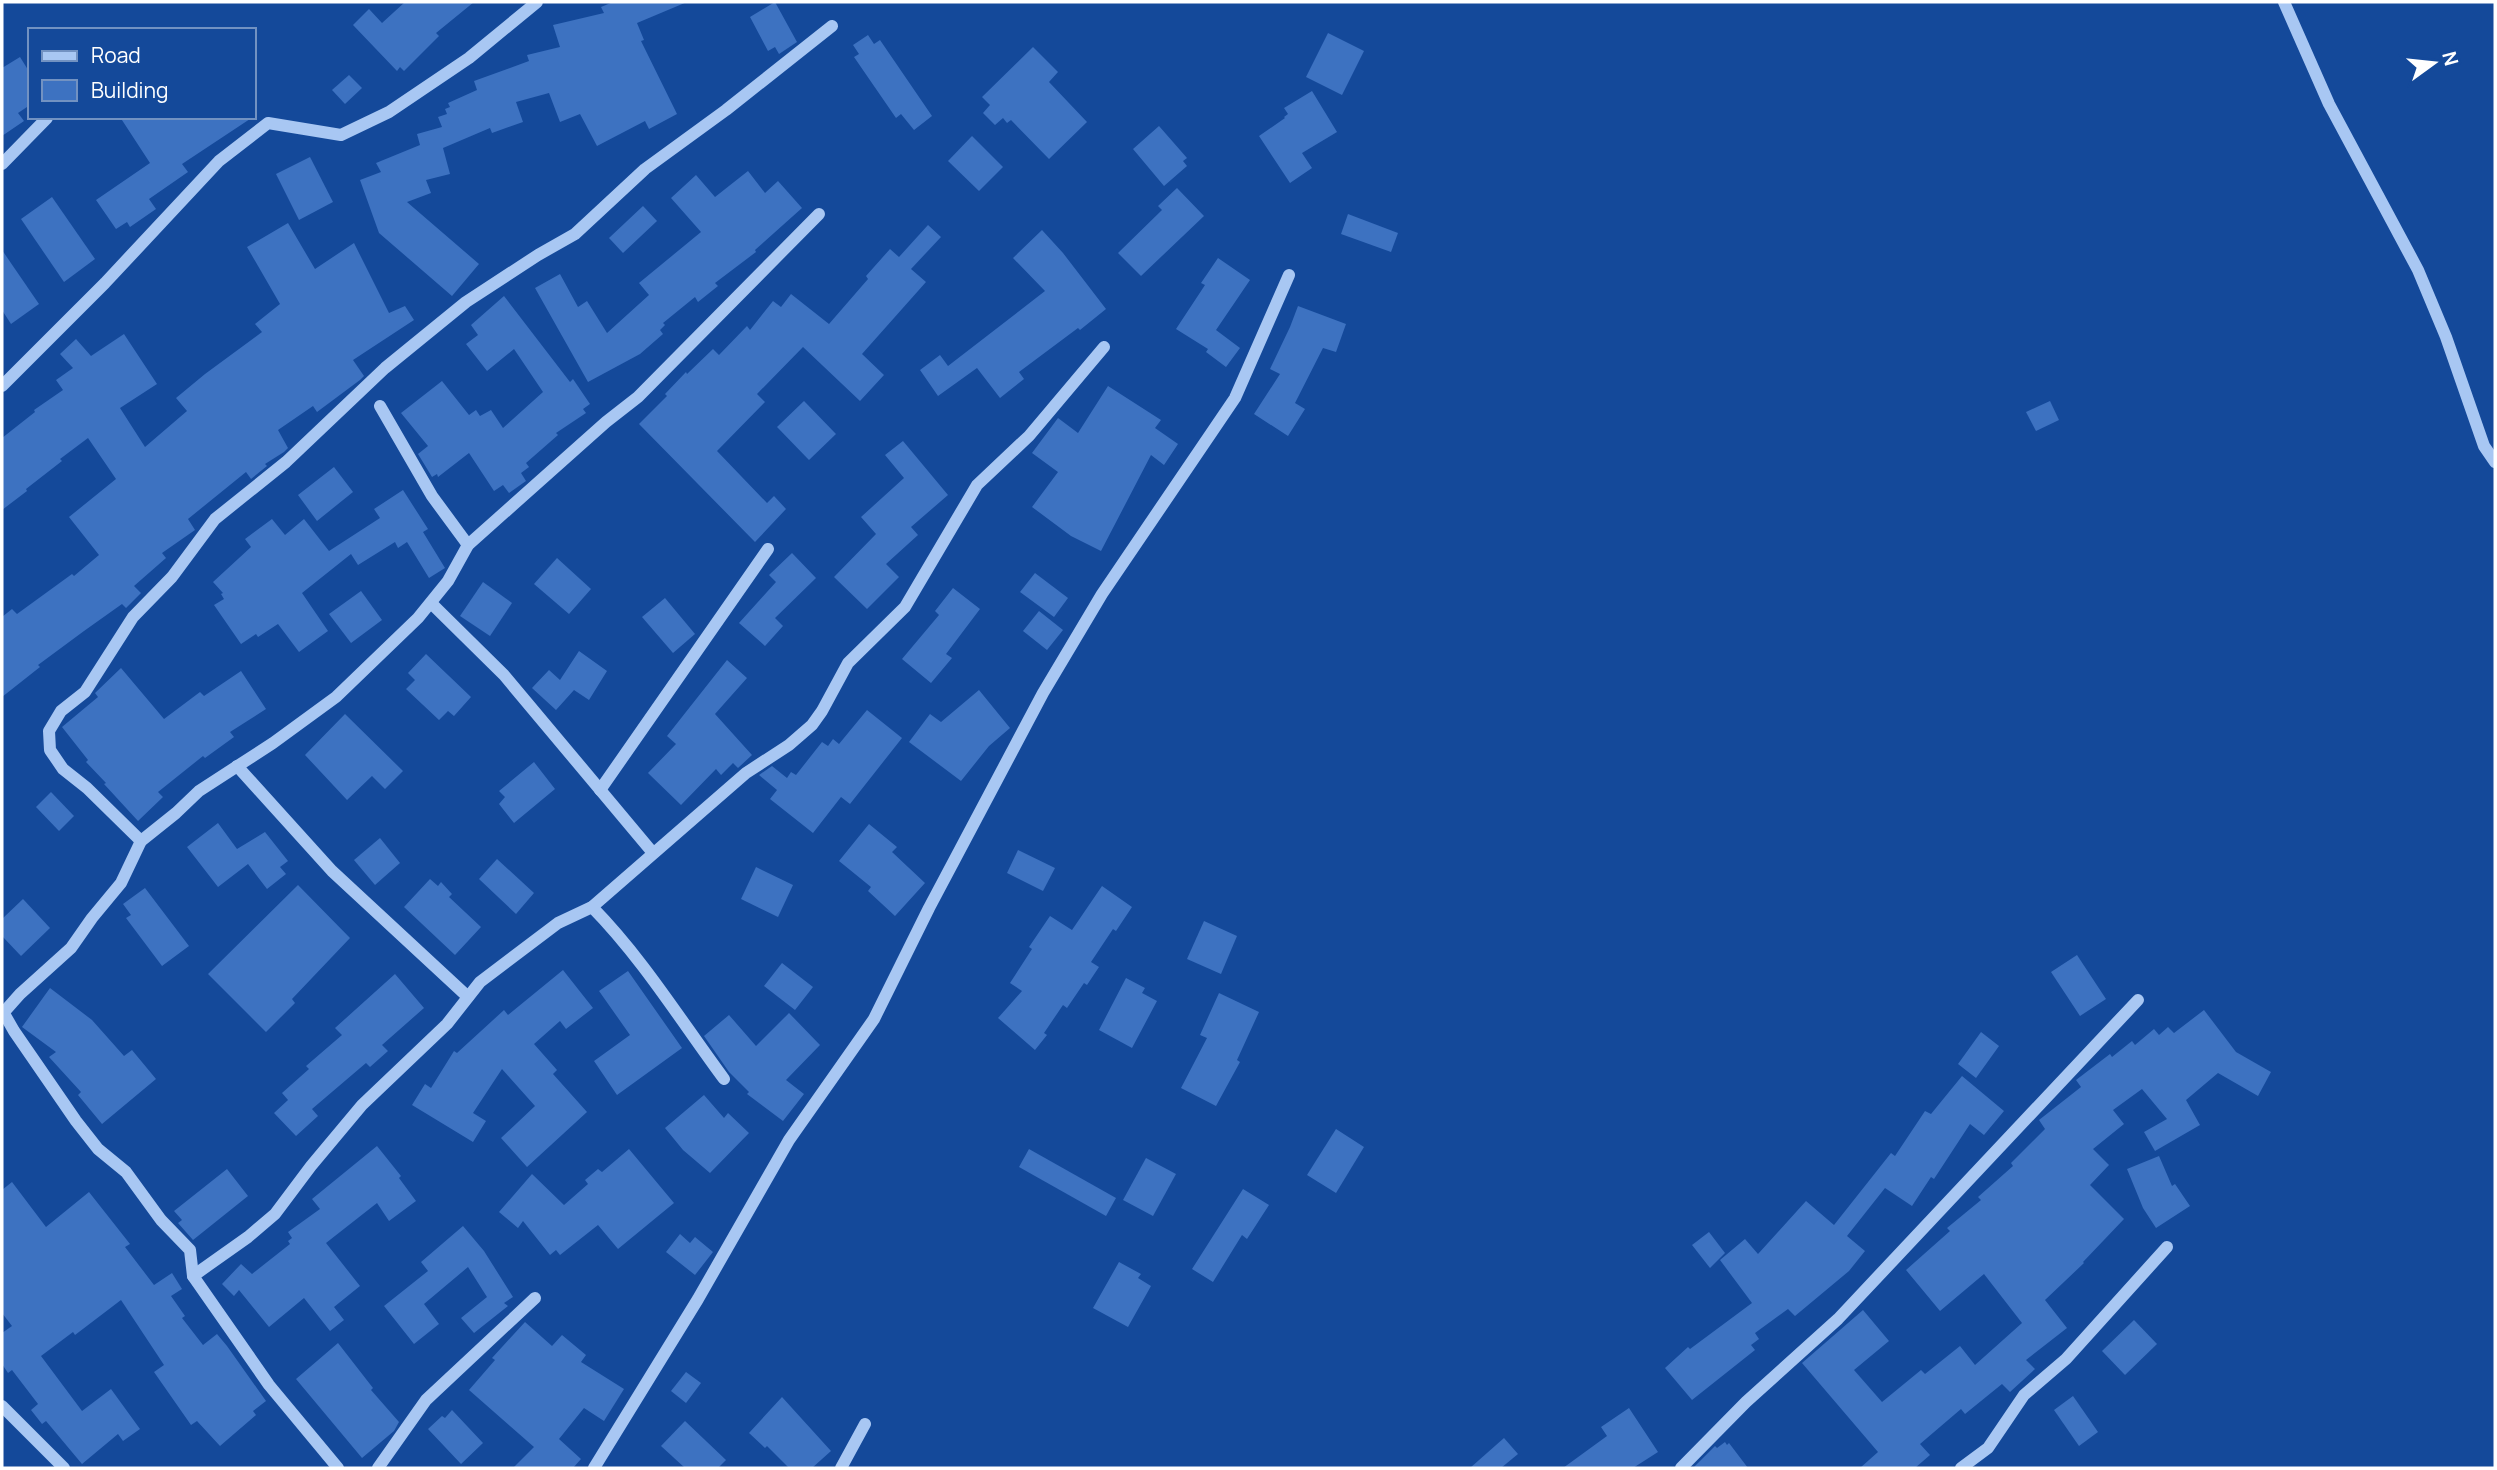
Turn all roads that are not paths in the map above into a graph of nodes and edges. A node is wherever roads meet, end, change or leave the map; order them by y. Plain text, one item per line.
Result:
1 (537, 2) edge
2 (2284, 2) edge
3 (832, 26) dead end
4 (46, 119) edge
5 (2, 164) edge
6 (819, 214) dead end
7 (1289, 275) dead end
8 (1104, 347) dead end
9 (2, 386) edge
10 (380, 406) dead end
11 (2495, 462) edge
12 (468, 545) junction
13 (768, 549) dead end
14 (430, 603) junction
15 (237, 766) junction
16 (600, 790) junction
17 (141, 841) junction
18 (653, 853) junction
19 (593, 906) junction
20 (468, 997) junction
21 (2138, 1000) dead end
22 (3, 1011) edge
23 (724, 1079) dead end
24 (2167, 1247) dead end
25 (193, 1276) junction
26 (536, 1298) dead end
27 (2, 1406) edge
28 (865, 1424) dead end
29 (64, 1468) edge
30 (338, 1468) edge
31 (378, 1468) edge
32 (594, 1468) edge
33 (841, 1468) edge
34 (1681, 1468) edge
35 (1961, 1468) edge

1 - 9 street
2 - 11 street
3 - 17 street
4 - 5 street
6 - 12 street
7 - 32 street
8 - 18 street
10 - 12 street
12 - 14 street
13 - 16 street
14 - 15 street
14 - 16 street
15 - 17 street
15 - 20 street
16 - 18 street
17 - 22 street
18 - 19 street
19 - 20 street
19 - 23 street
20 - 25 street
21 - 34 street
22 - 25 street
24 - 35 street
25 - 30 street
26 - 31 street
27 - 29 street
28 - 33 street

